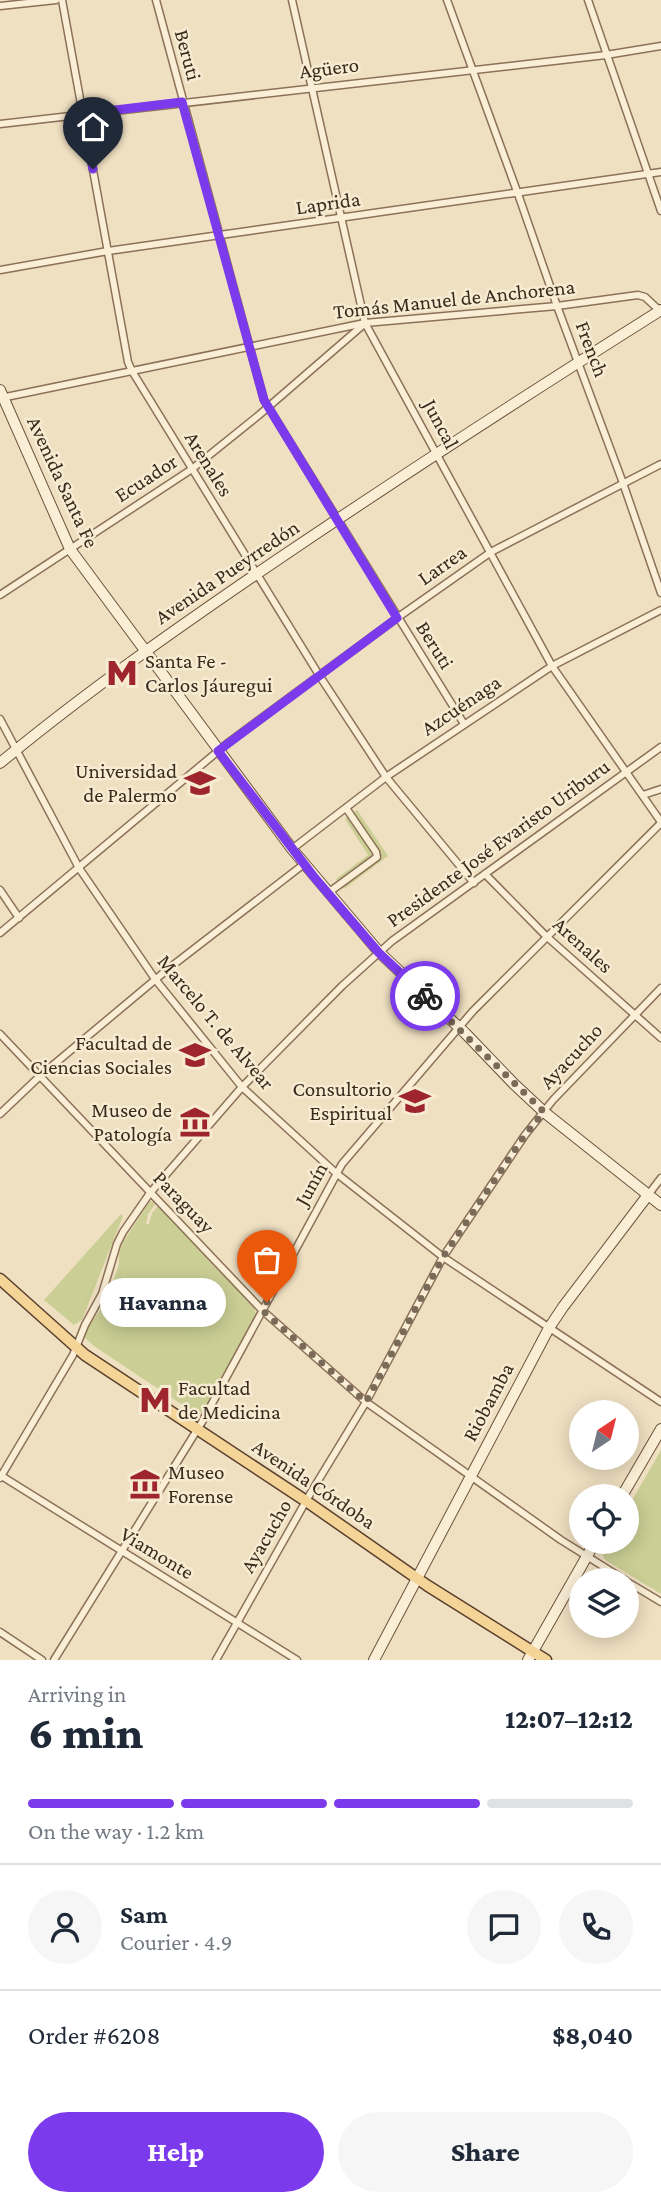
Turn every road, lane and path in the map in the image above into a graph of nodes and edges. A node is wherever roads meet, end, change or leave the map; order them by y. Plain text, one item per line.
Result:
1 (56, 0) edge
2 (62, 0) edge
3 (156, 0) edge
4 (292, 0) edge
5 (447, 0) edge
6 (588, 0) edge
7 (0, 6) edge
8 (661, 46) edge
9 (606, 55) junction
10 (473, 69) junction
11 (312, 88) junction
12 (182, 102) junction
13 (82, 114) junction
14 (0, 124) edge
15 (661, 172) edge
16 (648, 175) junction
17 (518, 194) junction
18 (661, 211) edge
19 (342, 219) junction
20 (219, 235) junction
21 (108, 251) junction
22 (0, 270) edge
23 (556, 306) junction
24 (661, 310) edge
25 (365, 323) junction
26 (333, 330) junction
27 (249, 347) junction
28 (338, 347) junction
29 (579, 361) junction
30 (132, 371) junction
31 (1, 395) edge
32 (268, 407) junction
33 (437, 453) junction
34 (661, 464) edge
35 (192, 470) junction
36 (624, 483) junction
37 (338, 519) junction
38 (70, 549) junction
39 (491, 552) junction
40 (257, 574) junction
41 (661, 593) edge
42 (0, 595) edge
43 (661, 610) edge
44 (397, 618) junction
45 (144, 652) junction
46 (552, 666) junction
47 (319, 675) junction
48 (0, 719) edge
49 (464, 724) junction
50 (661, 747) edge
51 (16, 750) junction
52 (218, 751) junction
53 (0, 763) edge
54 (626, 772) junction
55 (386, 777) junction
56 (661, 789) edge
57 (643, 795) junction
58 (346, 808) junction
59 (661, 823) edge
60 (292, 849) junction
61 (304, 864) junction
62 (79, 868) junction
63 (485, 874) junction
64 (474, 883) junction
65 (0, 890) edge
66 (328, 893) junction
67 (19, 918) junction
68 (0, 933) edge
69 (546, 936) junction
70 (379, 953) junction
71 (155, 979) junction
72 (661, 988) edge
73 (634, 1015) junction
74 (459, 1027) junction
75 (0, 1034) edge
76 (661, 1038) edge
77 (40, 1076) junction
78 (242, 1087) junction
79 (544, 1112) junction
80 (0, 1114) edge
81 (336, 1173) junction
82 (661, 1178) edge
83 (150, 1193) junction
84 (648, 1195) junction
85 (661, 1205) edge
86 (443, 1257) junction
87 (0, 1279) edge
88 (263, 1311) junction
89 (549, 1328) junction
90 (77, 1348) junction
91 (366, 1402) junction
92 (661, 1402) edge
93 (197, 1429) junction
94 (661, 1429) edge
95 (471, 1475) junction
96 (1, 1476) edge
97 (629, 1484) edge
98 (306, 1501) junction
99 (122, 1553) junction
100 (589, 1554) edge
101 (587, 1557) junction
102 (605, 1568) edge
103 (417, 1578) junction
104 (639, 1589) edge
105 (661, 1602) edge
106 (237, 1622) junction
107 (0, 1632) edge
108 (531, 1656) edge
109 (42, 1660) edge
110 (54, 1660) edge
111 (216, 1660) edge
112 (297, 1660) edge
113 (374, 1660) edge
114 (546, 1660) edge

1 - 7 street
2 - 13 street, Arenales
3 - 12 street, Beruti
4 - 11 street, Juncal
5 - 10 street, French
6 - 9 street
8 - 9 street, Agüero
9 - 10 street, Agüero
9 - 16 street
10 - 11 street, Agüero
10 - 17 street, French
11 - 12 street, Agüero
11 - 19 street, Juncal
12 - 13 street, Agüero
12 - 20 street, Beruti
13 - 14 street, Agüero
13 - 21 street, Arenales
15 - 16 street, Laprida
16 - 17 street, Laprida
16 - 18 street
17 - 19 street, Laprida
17 - 23 street, French
19 - 20 street, Laprida
19 - 25 street, Juncal
20 - 21 street, Laprida
20 - 27 street, Beruti
21 - 22 street, Laprida
21 - 30 street, Arenales
23 - 24 street, Tomás Manuel de Anchorena
23 - 25 street, Tomás Manuel de Anchorena
23 - 29 street, French
24 - 29 main road, Avenida Pueyrredón
25 - 26 street, Tomás Manuel de Anchorena
25 - 28 street, Ecuador
25 - 33 street, Juncal
26 - 27 street, Tomás Manuel de Anchorena
26 - 28 street
27 - 30 street, Tomás Manuel de Anchorena
27 - 32 street, Beruti
28 - 32 street, Ecuador
29 - 33 main road, Avenida Pueyrredón
29 - 36 street, French
30 - 31 street, Tomás Manuel de Anchorena
30 - 35 street, Arenales
31 - 38 main road, Avenida Santa Fe
32 - 35 street, Ecuador
32 - 37 street, Beruti
33 - 37 main road, Avenida Pueyrredón
33 - 39 street, Juncal
34 - 36 street, Larrea
35 - 38 street, Ecuador
35 - 40 street, Arenales
36 - 39 street, Larrea
36 - 41 street, French
37 - 40 main road, Avenida Pueyrredón
37 - 44 street, Beruti
38 - 42 street, Ecuador
38 - 45 main road, Avenida Santa Fe
39 - 44 street, Larrea
39 - 46 street, Juncal
40 - 45 main road, Avenida Pueyrredón
40 - 47 street, Arenales
43 - 46 street, Azcuénaga
44 - 47 street, Larrea
44 - 49 street, Beruti
45 - 51 main road, Avenida Pueyrredón
45 - 52 main road, Avenida Santa Fe
46 - 49 street, Azcuénaga
46 - 54 street, Juncal
47 - 52 street, Larrea
47 - 55 street, Arenales
48 - 51 street, Marcelo T. de Alvear
49 - 55 street, Azcuénaga
50 - 54 street, Presidente José Evaristo Uriburu
51 - 53 main road, Avenida Pueyrredón
51 - 62 street, Marcelo T. de Alvear
52 - 60 main road, Avenida Santa Fe
52 - 62 street, Larrea
54 - 57 street, Juncal
54 - 63 street, Presidente José Evaristo Uriburu
55 - 58 street, Azcuénaga
55 - 64 street, Arenales
56 - 57 street
57 - 59 street, Juncal
58 - 60 street, Azcuénaga
58 - 66 street
59 - 69 street, Junín
60 - 61 main road, Avenida Santa Fe
61 - 66 main road, Avenida Santa Fe
61 - 71 street
62 - 67 street, Larrea
62 - 71 street, Marcelo T. de Alvear
63 - 64 street, Presidente José Evaristo Uriburu
63 - 69 street, Arenales
64 - 70 street, Presidente José Evaristo Uriburu
65 - 67 street
66 - 70 main road, Avenida Santa Fe
67 - 68 street, Larrea
69 - 73 street, Arenales
69 - 74 street, Junín
70 - 74 main road, Avenida Santa Fe
70 - 78 street, Presidente José Evaristo Uriburu
71 - 77 street
71 - 78 street, Marcelo T. de Alvear
72 - 73 street, Ayacucho
73 - 76 street, Arenales
73 - 79 street, Ayacucho
74 - 79 main road, Avenida Santa Fe
74 - 81 street, Junín
75 - 77 street, Paraguay
77 - 80 street
77 - 83 street, Paraguay
78 - 81 street, Marcelo T. de Alvear
78 - 83 street, Presidente José Evaristo Uriburu
79 - 84 main road, Avenida Santa Fe
79 - 86 street, Ayacucho
81 - 86 street, Marcelo T. de Alvear
81 - 88 street, Junín
82 - 84 street, Riobamba
83 - 88 street, Paraguay
83 - 90 street, Presidente José Evaristo Uriburu
84 - 85 main road, Avenida Santa Fe
84 - 89 main road, Riobamba
86 - 89 street, Marcelo T. de Alvear
86 - 91 street, Ayacucho
87 - 90 main road, Avenida Córdoba
88 - 91 street, Paraguay
88 - 93 street, Junín
89 - 92 street, Marcelo T. de Alvear
89 - 95 main road, Riobamba
90 - 93 main road, Avenida Córdoba
90 - 96 street, Presidente José Evaristo Uriburu
91 - 95 street, Paraguay
91 - 98 street, Ayacucho
93 - 98 main road, Avenida Córdoba
93 - 99 street, Junín
94 - 97 main road
95 - 101 street, Paraguay
95 - 103 main road, Riobamba
96 - 99 street, Viamonte
98 - 103 main road, Avenida Córdoba
98 - 106 street, Ayacucho
99 - 106 street, Viamonte
99 - 110 street, Junín
100 - 101 main road
101 - 102 street, Paraguay
101 - 108 main road
103 - 108 main road, Avenida Córdoba
103 - 113 main road, Riobamba
104 - 105 street, Paraguay
106 - 111 street, Ayacucho
106 - 112 street, Viamonte
107 - 109 street
108 - 114 main road, Avenida Córdoba

